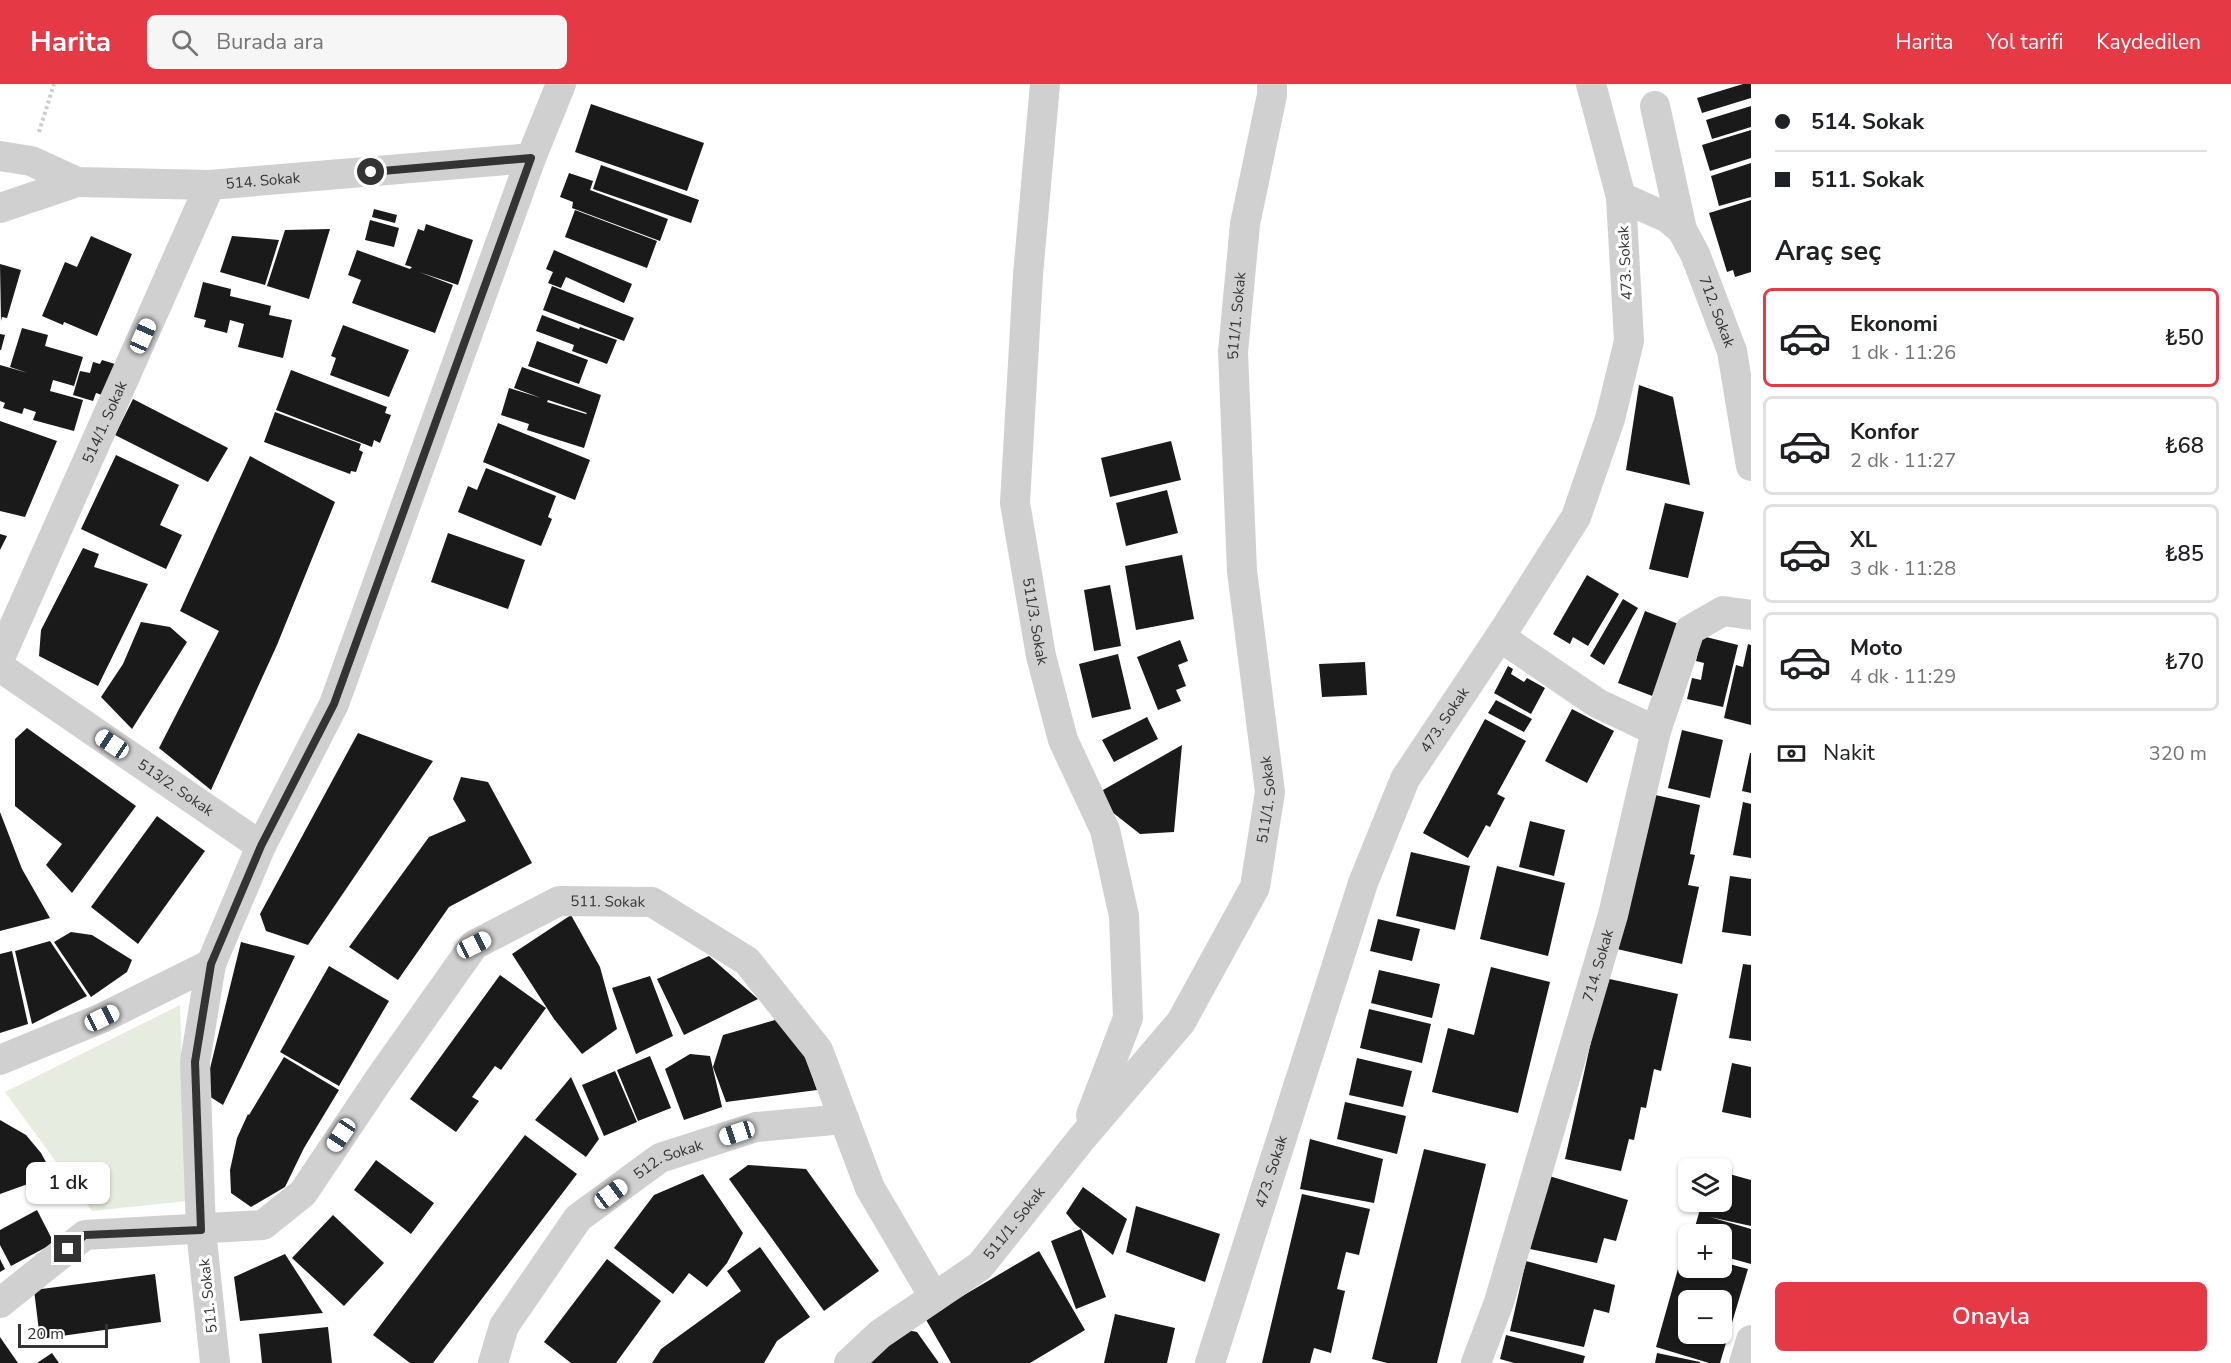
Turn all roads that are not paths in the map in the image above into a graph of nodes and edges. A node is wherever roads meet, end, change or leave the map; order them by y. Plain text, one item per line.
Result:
1 (561, 84) edge
2 (1045, 84) edge
3 (1272, 84) edge
4 (1591, 84) edge
5 (1655, 106) dead end
6 (0, 156) edge
7 (531, 158) junction
8 (77, 182) junction
9 (210, 185) junction
10 (1621, 197) junction
11 (0, 208) edge
12 (1682, 230) junction
13 (1742, 353) edge
14 (1751, 466) edge
15 (1751, 615) edge
16 (1500, 637) junction
17 (0, 658) edge
18 (0, 667) edge
19 (1656, 731) junction
20 (261, 846) junction
21 (211, 964) junction
22 (0, 1060) edge
23 (844, 1119) junction
24 (1082, 1138) junction
25 (201, 1230) junction
26 (934, 1297) junction
27 (0, 1304) edge
28 (1751, 1340) edge
29 (215, 1363) edge
30 (493, 1363) edge
31 (849, 1363) edge
32 (1210, 1363) edge
33 (1476, 1363) edge
34 (1744, 1363) edge

1 - 7 street
2 - 24 street, 511/3. Sokak
3 - 24 street, 511/1. Sokak
4 - 10 street, 473. Sokak
5 - 12 street
6 - 8 street, 514. Sokak
7 - 9 street, 514. Sokak
7 - 20 street
8 - 9 street, 514. Sokak
8 - 11 street
9 - 17 street, 514/1. Sokak
10 - 12 street, 712. Sokak
10 - 16 street, 473. Sokak
12 - 13 street, 712. Sokak
13 - 14 street, 712. Sokak
15 - 19 street, 714. Sokak
16 - 19 street
16 - 32 street, 473. Sokak
18 - 20 street, 513/2. Sokak
19 - 33 street, 714. Sokak
20 - 21 street
21 - 22 street
21 - 25 street
23 - 25 street, 511. Sokak
23 - 26 street
23 - 30 street, 512. Sokak
24 - 26 street, 511/1. Sokak
25 - 27 street, 511. Sokak
25 - 29 street, 511. Sokak
26 - 31 street, 511/1. Sokak
28 - 34 street

